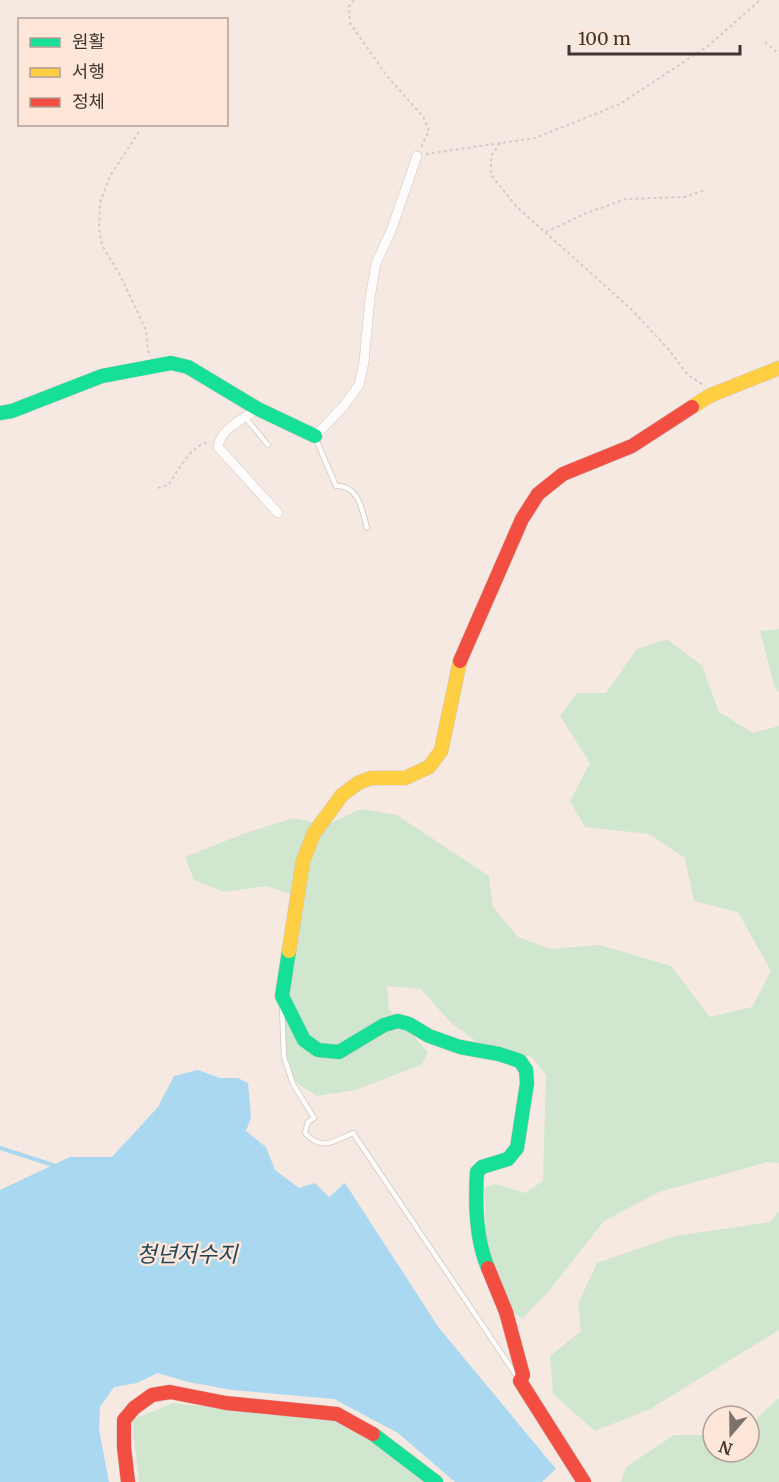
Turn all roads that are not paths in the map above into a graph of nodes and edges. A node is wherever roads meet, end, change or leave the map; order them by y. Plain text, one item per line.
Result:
1 (417, 156) road end
2 (779, 368) edge
3 (258, 409) junction
4 (0, 413) edge
5 (245, 417) junction
6 (315, 436) junction
7 (268, 445) dead end
8 (278, 513) dead end
9 (367, 528) dead end
10 (282, 996) junction
11 (520, 1381) junction
12 (579, 1480) edge
13 (128, 1482) edge
14 (436, 1482) edge

1 - 6 street
2 - 10 street
3 - 4 street
3 - 5 street
3 - 6 street
5 - 7 lane
5 - 8 street
6 - 9 lane
10 - 11 lane
10 - 11 street
11 - 12 street
13 - 14 street

